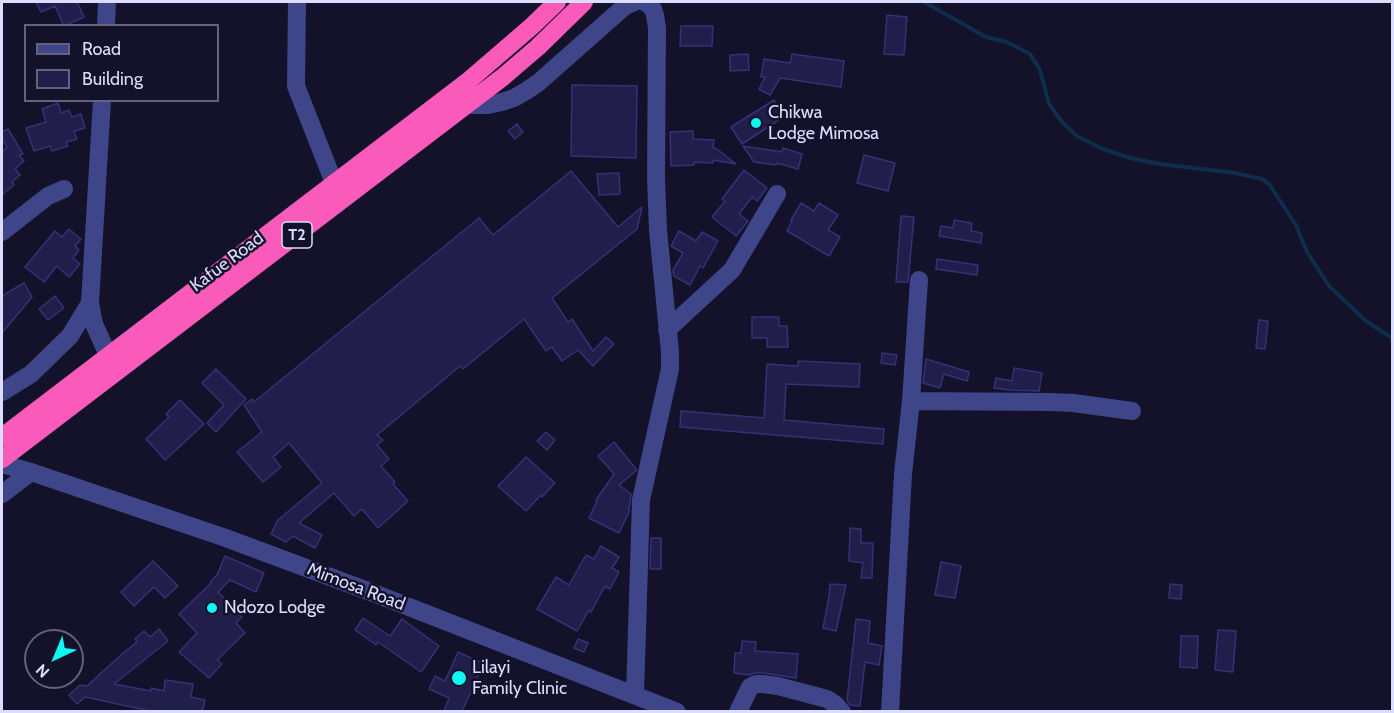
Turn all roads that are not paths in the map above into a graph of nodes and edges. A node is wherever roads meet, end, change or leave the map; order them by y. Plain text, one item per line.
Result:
1 (107, 2) edge
2 (297, 2) edge
3 (557, 2) edge
4 (584, 2) edge
5 (635, 2) edge
6 (644, 2) edge
7 (106, 24) edge
8 (102, 102) edge
9 (467, 105) junction
10 (334, 183) junction
11 (64, 189) dead end
12 (777, 194) dead end
13 (2, 232) edge
14 (919, 280) dead end
15 (90, 303) junction
16 (667, 330) junction
17 (108, 355) junction
18 (2, 392) edge
19 (910, 401) junction
20 (1132, 411) dead end
21 (2, 437) edge
22 (30, 438) junction
23 (2, 459) edge
24 (2, 464) edge
25 (31, 472) junction
26 (2, 494) edge
27 (635, 695) junction
28 (677, 711) edge
29 (738, 711) edge
30 (842, 711) edge
31 (890, 711) edge

1 - 7 street
2 - 10 street
3 - 10 highway, Kafue Road / T2
4 - 9 highway, Kafue Road / T2
5 - 9 street
6 - 16 street
8 - 15 street
9 - 22 highway, Kafue Road / T2
10 - 17 highway, Kafue Road / T2
11 - 13 street
12 - 16 street
14 - 19 street
15 - 17 street
15 - 18 street
16 - 27 street
17 - 21 highway, Kafue Road / T2
19 - 20 street
19 - 31 street
22 - 23 highway, Kafue Road / T2
22 - 25 street
24 - 25 street, Mimosa Road
25 - 26 street
25 - 27 street, Mimosa Road
27 - 28 street, Mimosa Road
29 - 30 street

